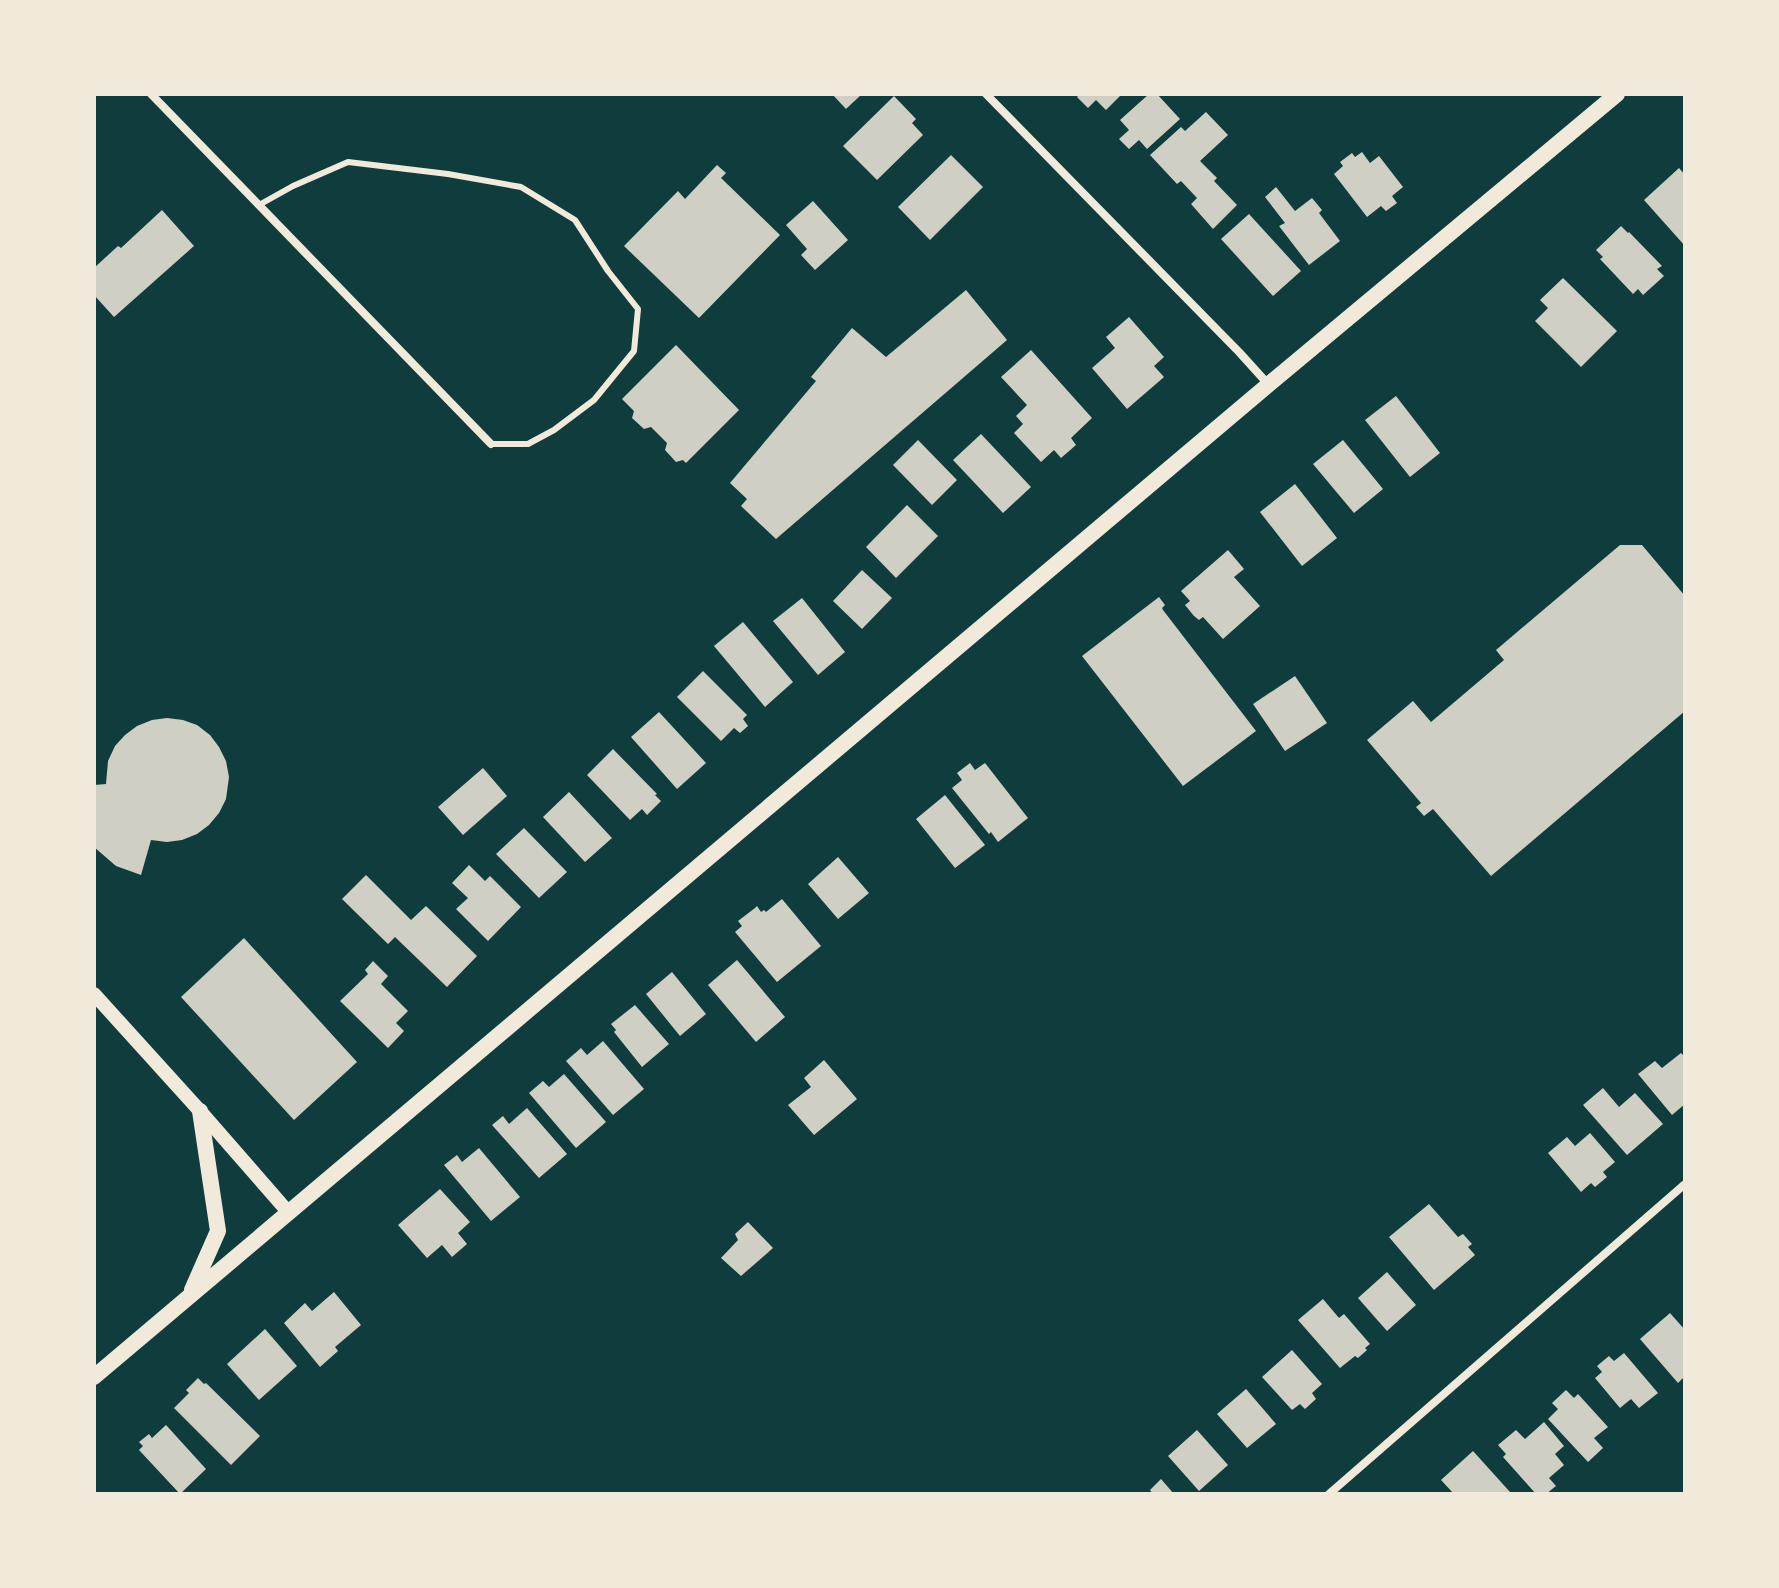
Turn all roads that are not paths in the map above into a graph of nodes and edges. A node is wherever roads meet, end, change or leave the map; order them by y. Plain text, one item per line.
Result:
1 (151, 94) edge
2 (986, 94) edge
3 (1617, 94) edge
4 (259, 205) junction
5 (1268, 385) junction
6 (491, 444) joint
7 (94, 994) edge
8 (200, 1111) junction
9 (1685, 1184) edge
10 (289, 1213) junction
11 (189, 1295) junction
12 (94, 1377) edge
13 (1329, 1494) edge

1 - 4 street
2 - 5 street
3 - 5 main road
4 - 6 street
4 - 6 lane
5 - 10 main road
7 - 8 street
8 - 10 street
8 - 11 main road
9 - 13 street
10 - 11 main road
11 - 12 main road

